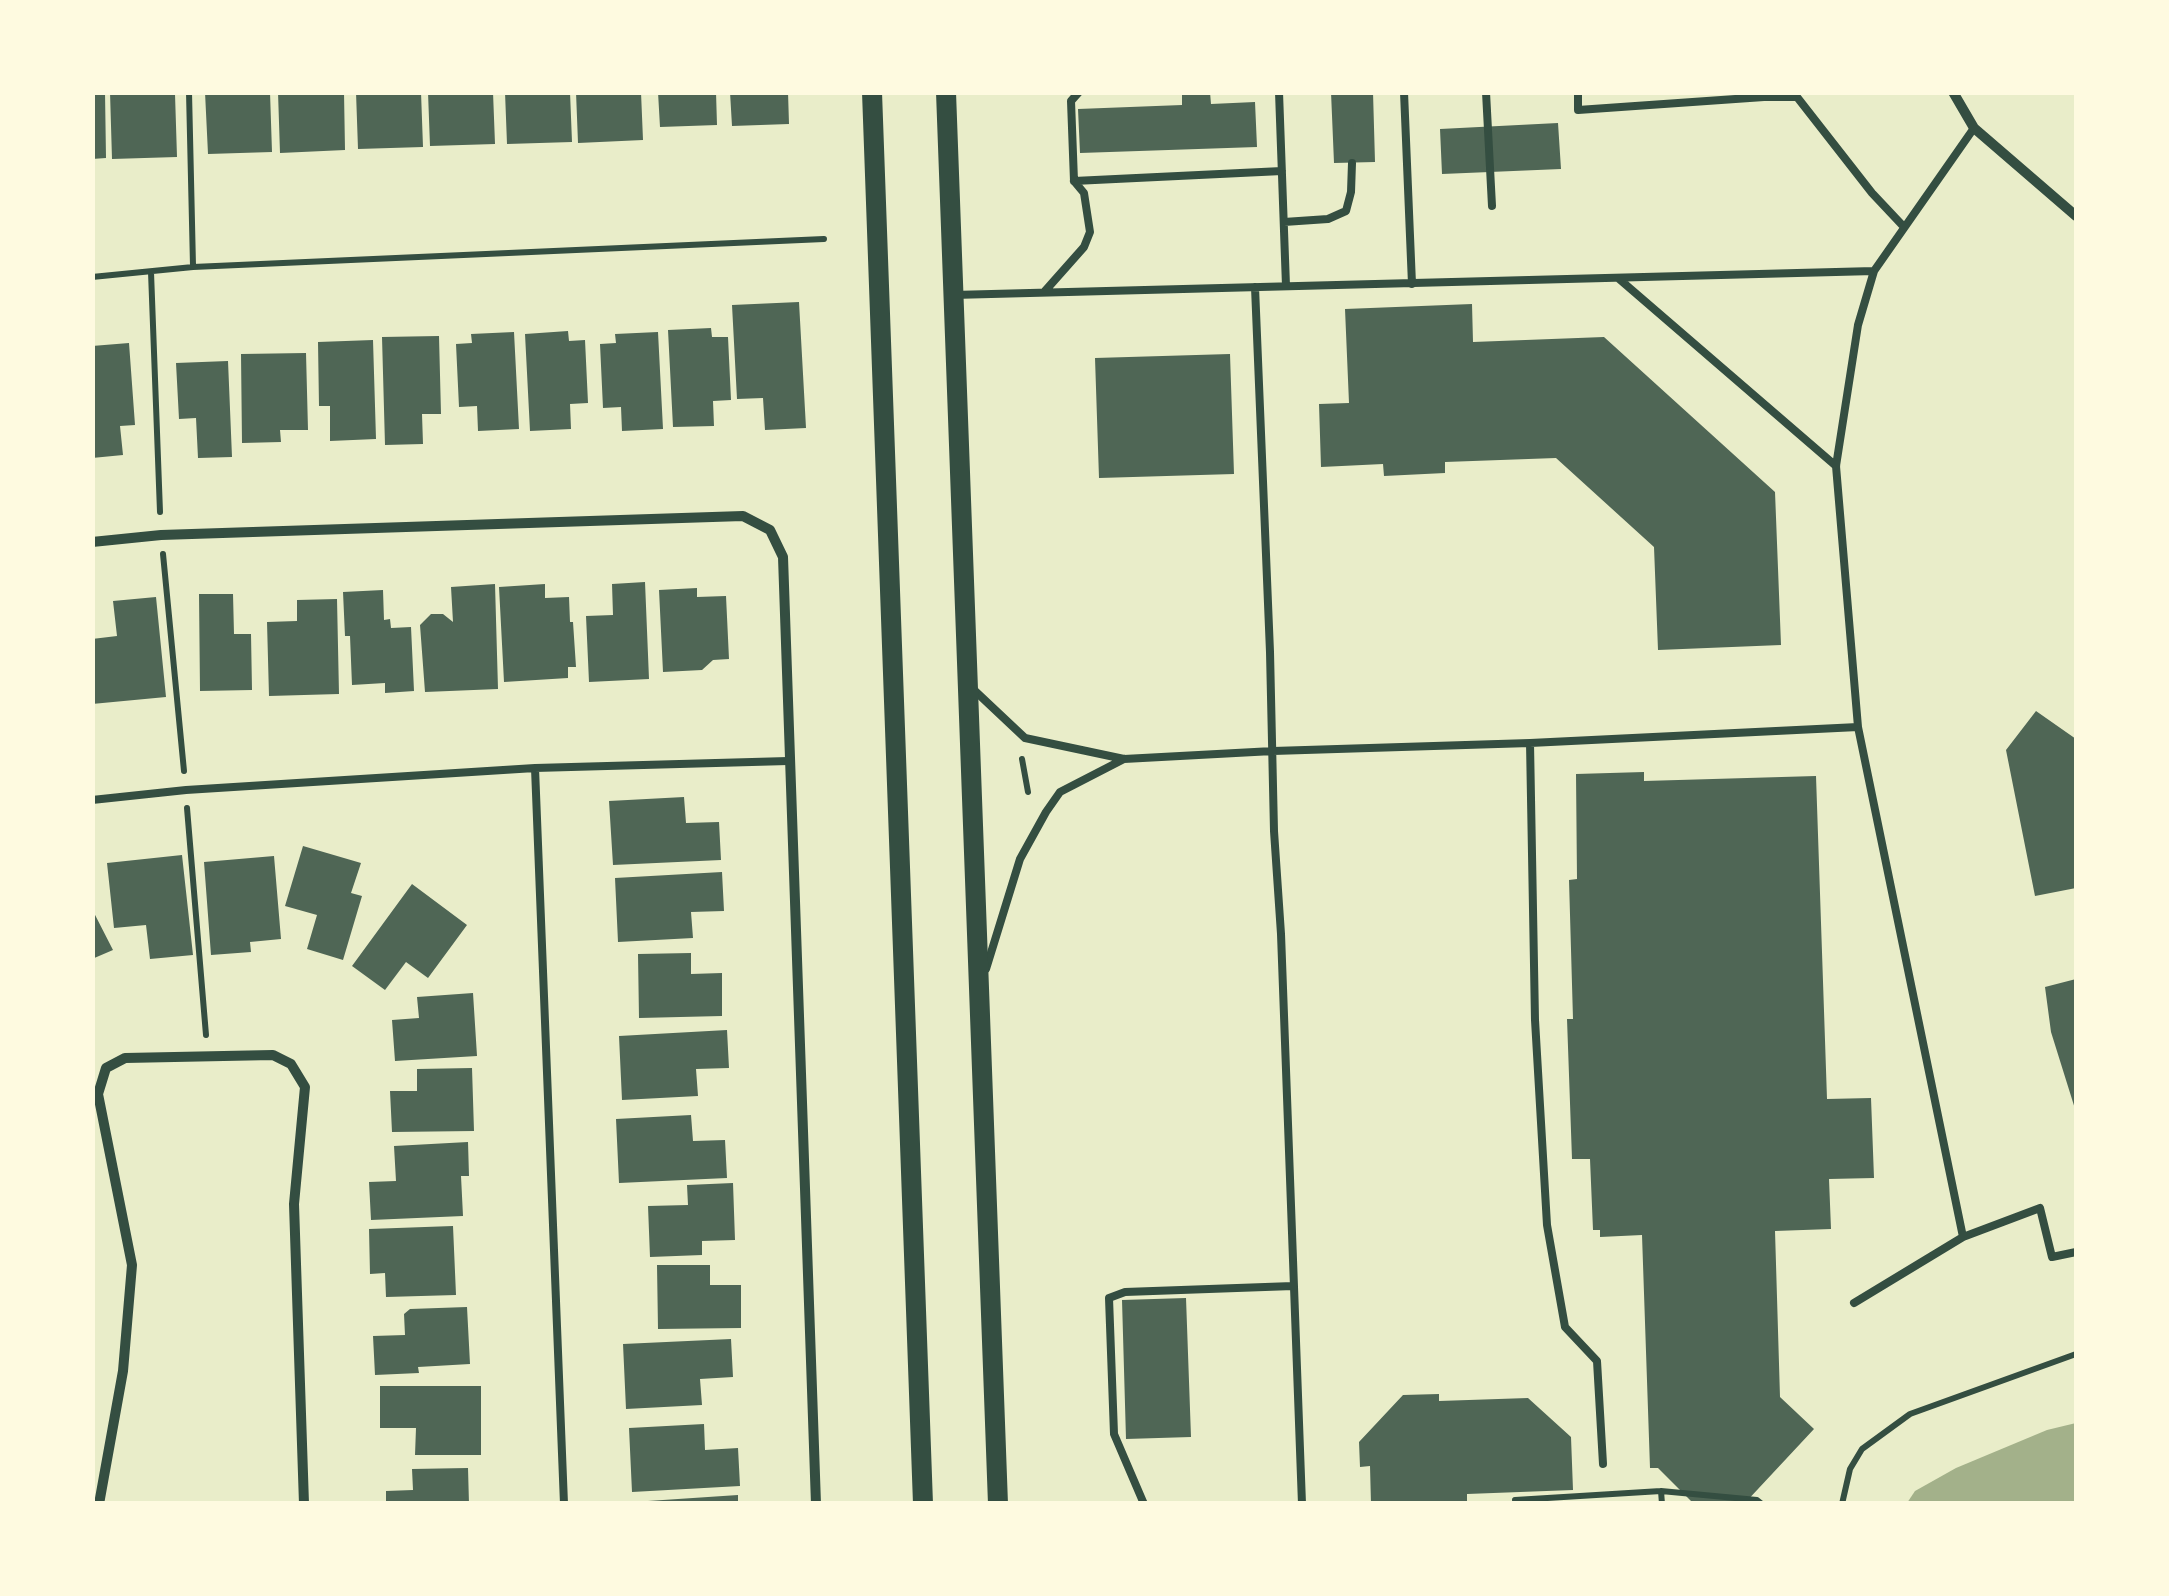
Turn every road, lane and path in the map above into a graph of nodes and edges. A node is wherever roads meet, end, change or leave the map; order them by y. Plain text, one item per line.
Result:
1 (189, 92) edge
2 (872, 92) edge
3 (946, 92) edge
4 (1079, 92) edge
5 (1279, 92) edge
6 (1404, 92) edge
7 (1486, 92) edge
8 (1578, 92) edge
9 (1952, 92) edge
10 (1764, 94) edge
11 (1974, 128) junction
12 (1352, 163) dead end
13 (1282, 172) junction
14 (1074, 181) junction
15 (1492, 206) dead end
16 (2076, 216) edge
17 (1284, 222) junction
18 (1904, 226) junction
19 (824, 239) dead end
20 (194, 267) junction
21 (1874, 271) junction
22 (151, 272) junction
23 (92, 278) edge
24 (1618, 278) junction
25 (1412, 284) junction
26 (1286, 286) junction
27 (1255, 287) junction
28 (1044, 292) junction
29 (952, 295) junction
30 (1836, 466) junction
31 (161, 535) junction
32 (92, 542) edge
33 (968, 684) junction
34 (1858, 727) junction
35 (1530, 743) junction
36 (1273, 751) junction
37 (1020, 752) dead end
38 (1124, 759) junction
39 (788, 761) junction
40 (535, 768) junction
41 (1028, 792) dead end
42 (92, 800) edge
43 (980, 992) junction
44 (1963, 1236) junction
45 (2076, 1252) edge
46 (1294, 1286) junction
47 (1854, 1303) dead end
48 (2076, 1354) edge
49 (1603, 1464) dead end
50 (1661, 1492) junction
51 (1515, 1500) dead end
52 (98, 1504) edge
53 (304, 1504) edge
54 (564, 1504) edge
55 (816, 1504) edge
56 (923, 1504) edge
57 (998, 1504) edge
58 (1144, 1504) edge
59 (1302, 1504) edge
60 (1662, 1504) edge
61 (1762, 1504) edge
62 (1842, 1504) edge

1 - 20 path
2 - 56 main road
3 - 29 main road
4 - 14 lane
5 - 13 lane
6 - 25 lane
7 - 15 lane
8 - 10 lane
9 - 11 street
10 - 18 lane
11 - 16 street
11 - 18 lane
12 - 17 lane
13 - 14 lane
13 - 17 lane
14 - 28 lane
17 - 26 lane
18 - 21 lane
19 - 20 path
20 - 22 path
21 - 24 lane
21 - 30 lane
22 - 23 path
22 - 31 path
24 - 25 lane
24 - 30 lane
25 - 26 lane
26 - 27 lane
27 - 28 lane
27 - 36 lane
28 - 29 lane
29 - 33 main road
30 - 34 lane
31 - 32 street
31 - 39 street
33 - 38 lane
33 - 43 main road
34 - 35 lane
34 - 44 lane
35 - 36 lane
35 - 49 lane
36 - 38 lane
36 - 46 lane
37 - 41 path
38 - 43 lane
39 - 40 lane
39 - 55 street
40 - 42 lane
40 - 54 lane
43 - 57 main road
44 - 45 lane
44 - 47 lane
46 - 58 lane
46 - 59 lane
48 - 62 path
50 - 51 path
50 - 60 path
50 - 61 path
52 - 53 street

